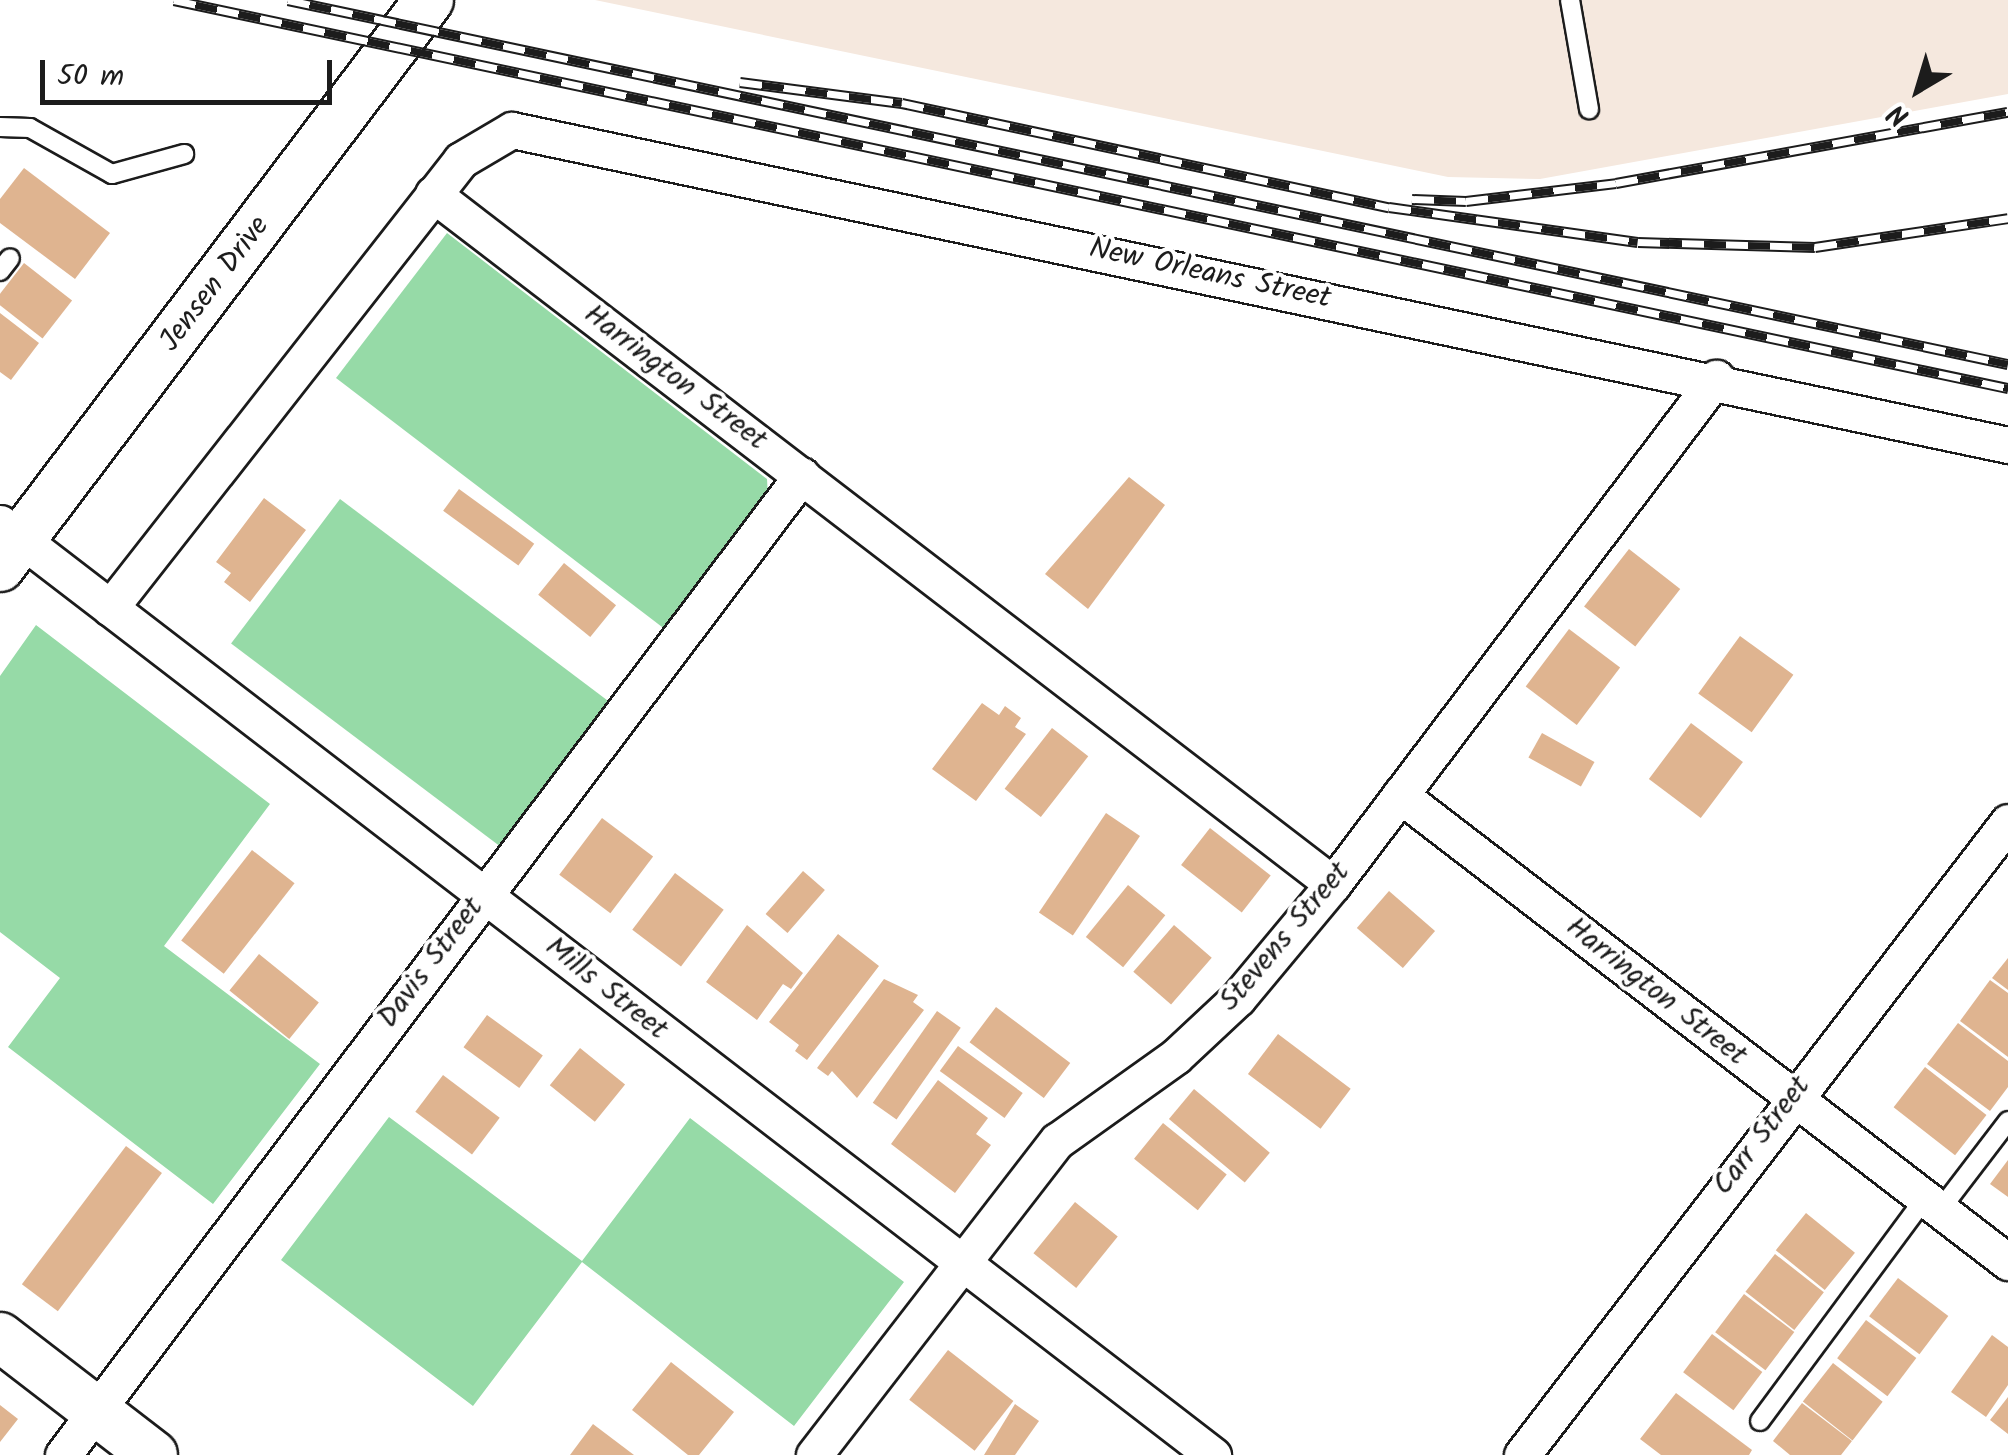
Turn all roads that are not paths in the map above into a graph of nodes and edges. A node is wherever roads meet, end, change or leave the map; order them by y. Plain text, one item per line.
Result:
1 (429, 0) edge
2 (1570, 0) edge
3 (1589, 110) dead end
4 (0, 126) edge
5 (184, 154) dead end
6 (433, 194) junction
7 (1716, 378) junction
8 (2008, 445) edge
9 (802, 475) junction
10 (7, 543) edge
11 (110, 608) junction
12 (1400, 796) junction
13 (2008, 822) edge
14 (1333, 884) junction
15 (482, 894) junction
16 (1792, 1096) junction
17 (2008, 1121) edge
18 (1933, 1204) junction
19 (960, 1262) junction
20 (2008, 1262) edge
21 (0, 1338) edge
22 (96, 1412) junction
23 (1760, 1421) dead end
24 (64, 1455) edge
25 (153, 1455) edge
26 (814, 1455) edge
27 (1213, 1455) edge
28 (1522, 1455) edge

1 - 10 main road, Jensen Drive
2 - 3 lane
4 - 5 lane
6 - 7 street, New Orleans Street
6 - 9 street, Harrington Street
6 - 11 street
7 - 8 street, New Orleans Street
7 - 12 street, Stevens Street
9 - 14 street, Harrington Street
9 - 15 street, Davis Street
10 - 11 street, Mills Street
11 - 15 street, Mills Street
12 - 14 street, Stevens Street
12 - 16 street, Harrington Street
13 - 16 street, Carr Street
14 - 19 street, Stevens Street
15 - 19 street, Mills Street
15 - 22 street, Davis Street
16 - 18 street, Harrington Street
16 - 28 street, Carr Street
17 - 18 lane
18 - 20 street, Harrington Street
18 - 23 lane
19 - 26 street, Stevens Street
19 - 27 street, Mills Street
21 - 22 main road
22 - 24 street, Davis Street
22 - 25 main road

